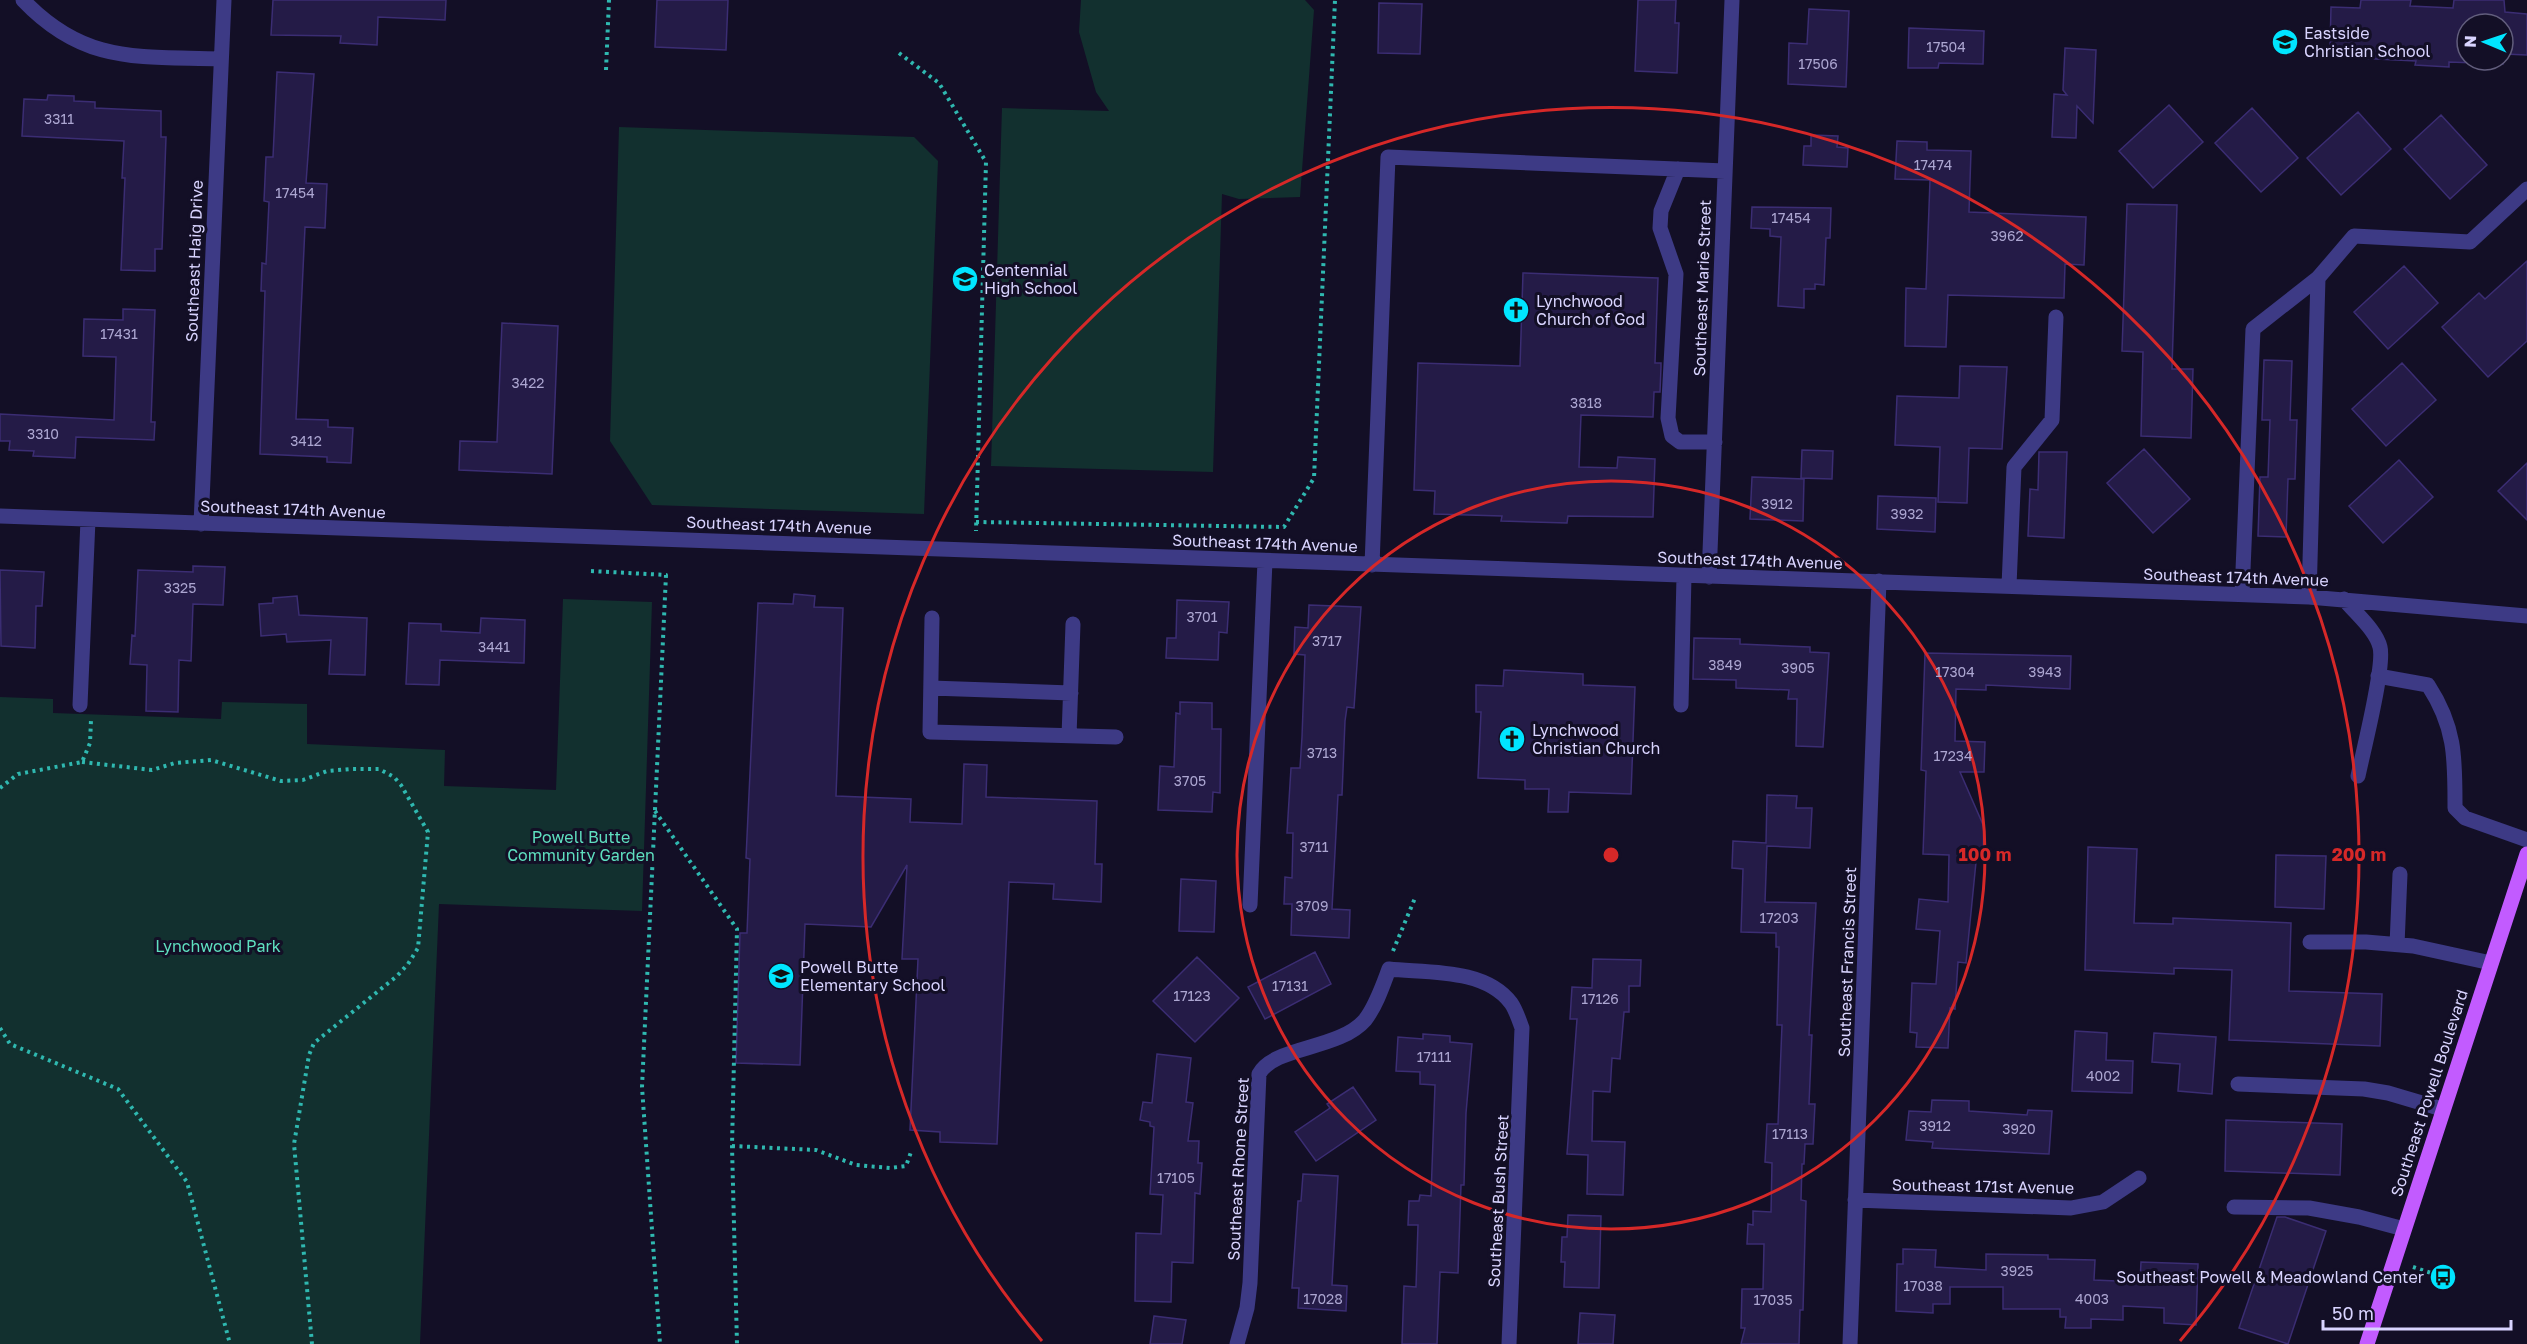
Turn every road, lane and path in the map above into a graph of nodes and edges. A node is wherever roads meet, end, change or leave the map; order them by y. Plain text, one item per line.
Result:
1 (23, 0) edge
2 (224, 0) edge
3 (609, 0) edge
4 (1335, 0) edge
5 (1732, 0) edge
6 (899, 53) dead end
7 (221, 59) junction
8 (606, 70) dead end
9 (1678, 169) junction
10 (1725, 171) junction
11 (2527, 189) edge
12 (2318, 278) junction
13 (2056, 317) dead end
14 (1715, 442) junction
15 (0, 516) edge
16 (88, 520) junction
17 (976, 522) junction
18 (201, 524) junction
19 (976, 550) junction
20 (1265, 561) junction
21 (1372, 565) junction
22 (591, 571) dead end
23 (1684, 576) junction
24 (1709, 577) junction
25 (1880, 581) junction
26 (2009, 586) junction
27 (2242, 594) junction
28 (2309, 597) junction
29 (2344, 599) junction
30 (2527, 616) edge
31 (932, 618) dead end
32 (1073, 624) dead end
33 (2378, 676) junction
34 (930, 688) junction
35 (1071, 693) junction
36 (80, 705) joint
37 (1681, 705) dead end
38 (1070, 736) junction
39 (1116, 737) dead end
40 (82, 762) junction
41 (2358, 776) dead end
42 (0, 788) edge
43 (655, 810) junction
44 (2527, 840) edge
45 (2527, 854) edge
46 (2400, 873) dead end
47 (1415, 898) dead end
48 (1250, 905) dead end
49 (2310, 942) dead end
50 (2397, 945) junction
51 (2491, 963) junction
52 (1389, 969) junction
53 (0, 1028) edge
54 (2238, 1084) dead end
55 (2442, 1109) junction
56 (732, 1146) junction
57 (911, 1152) dead end
58 (2139, 1178) dead end
59 (1855, 1200) junction
60 (2234, 1207) dead end
61 (2404, 1229) junction
62 (2394, 1262) junction
63 (2444, 1277) dead end
64 (230, 1344) edge
65 (312, 1344) edge
66 (660, 1344) edge
67 (737, 1344) edge
68 (1238, 1344) edge
69 (1509, 1344) edge
70 (1850, 1344) edge
71 (2367, 1344) edge

1 - 7 street
2 - 7 street, Southeast Haig Drive
3 - 8 path
4 - 17 path
5 - 10 street, Southeast Marie Street
6 - 17 path
7 - 18 street, Southeast Haig Drive
9 - 10 street
9 - 14 street
9 - 21 street
10 - 14 street, Southeast Marie Street
11 - 12 street
12 - 27 street
12 - 28 street
13 - 26 street
14 - 24 street, Southeast Marie Street
15 - 16 street, Southeast 174th Avenue
16 - 18 street, Southeast 174th Avenue
16 - 36 street
17 - 19 path
18 - 19 street, Southeast 174th Avenue
19 - 20 street, Southeast 174th Avenue
20 - 21 street, Southeast 174th Avenue
20 - 48 street
21 - 23 street, Southeast 174th Avenue
22 - 43 path
23 - 24 street, Southeast 174th Avenue
23 - 37 street
24 - 25 street, Southeast 174th Avenue
25 - 26 street, Southeast 174th Avenue
25 - 59 street, Southeast Francis Street
26 - 27 street, Southeast 174th Avenue
27 - 28 street, Southeast 174th Avenue
28 - 29 street, Southeast 174th Avenue
29 - 30 street, Southeast 174th Avenue
29 - 33 street
31 - 34 street
32 - 35 street
33 - 41 street
33 - 44 street
34 - 35 street
34 - 38 street
35 - 38 street
36 - 40 path
38 - 39 street
40 - 42 path
40 - 65 path
43 - 56 path
43 - 66 path
45 - 51 main road, Southeast Powell Boulevard
46 - 50 street
47 - 52 path
49 - 50 street
50 - 51 street
51 - 55 main road, Southeast Powell Boulevard
52 - 68 street, Southeast Rhone Street
52 - 69 street, Southeast Bush Street
53 - 64 path
54 - 55 street
55 - 61 main road, Southeast Powell Boulevard
56 - 57 path
56 - 67 path
58 - 59 street, Southeast 171st Avenue
59 - 70 street, Southeast Francis Street
60 - 61 street
61 - 62 main road, Southeast Powell Boulevard
62 - 63 path
62 - 71 main road, Southeast Powell Boulevard

